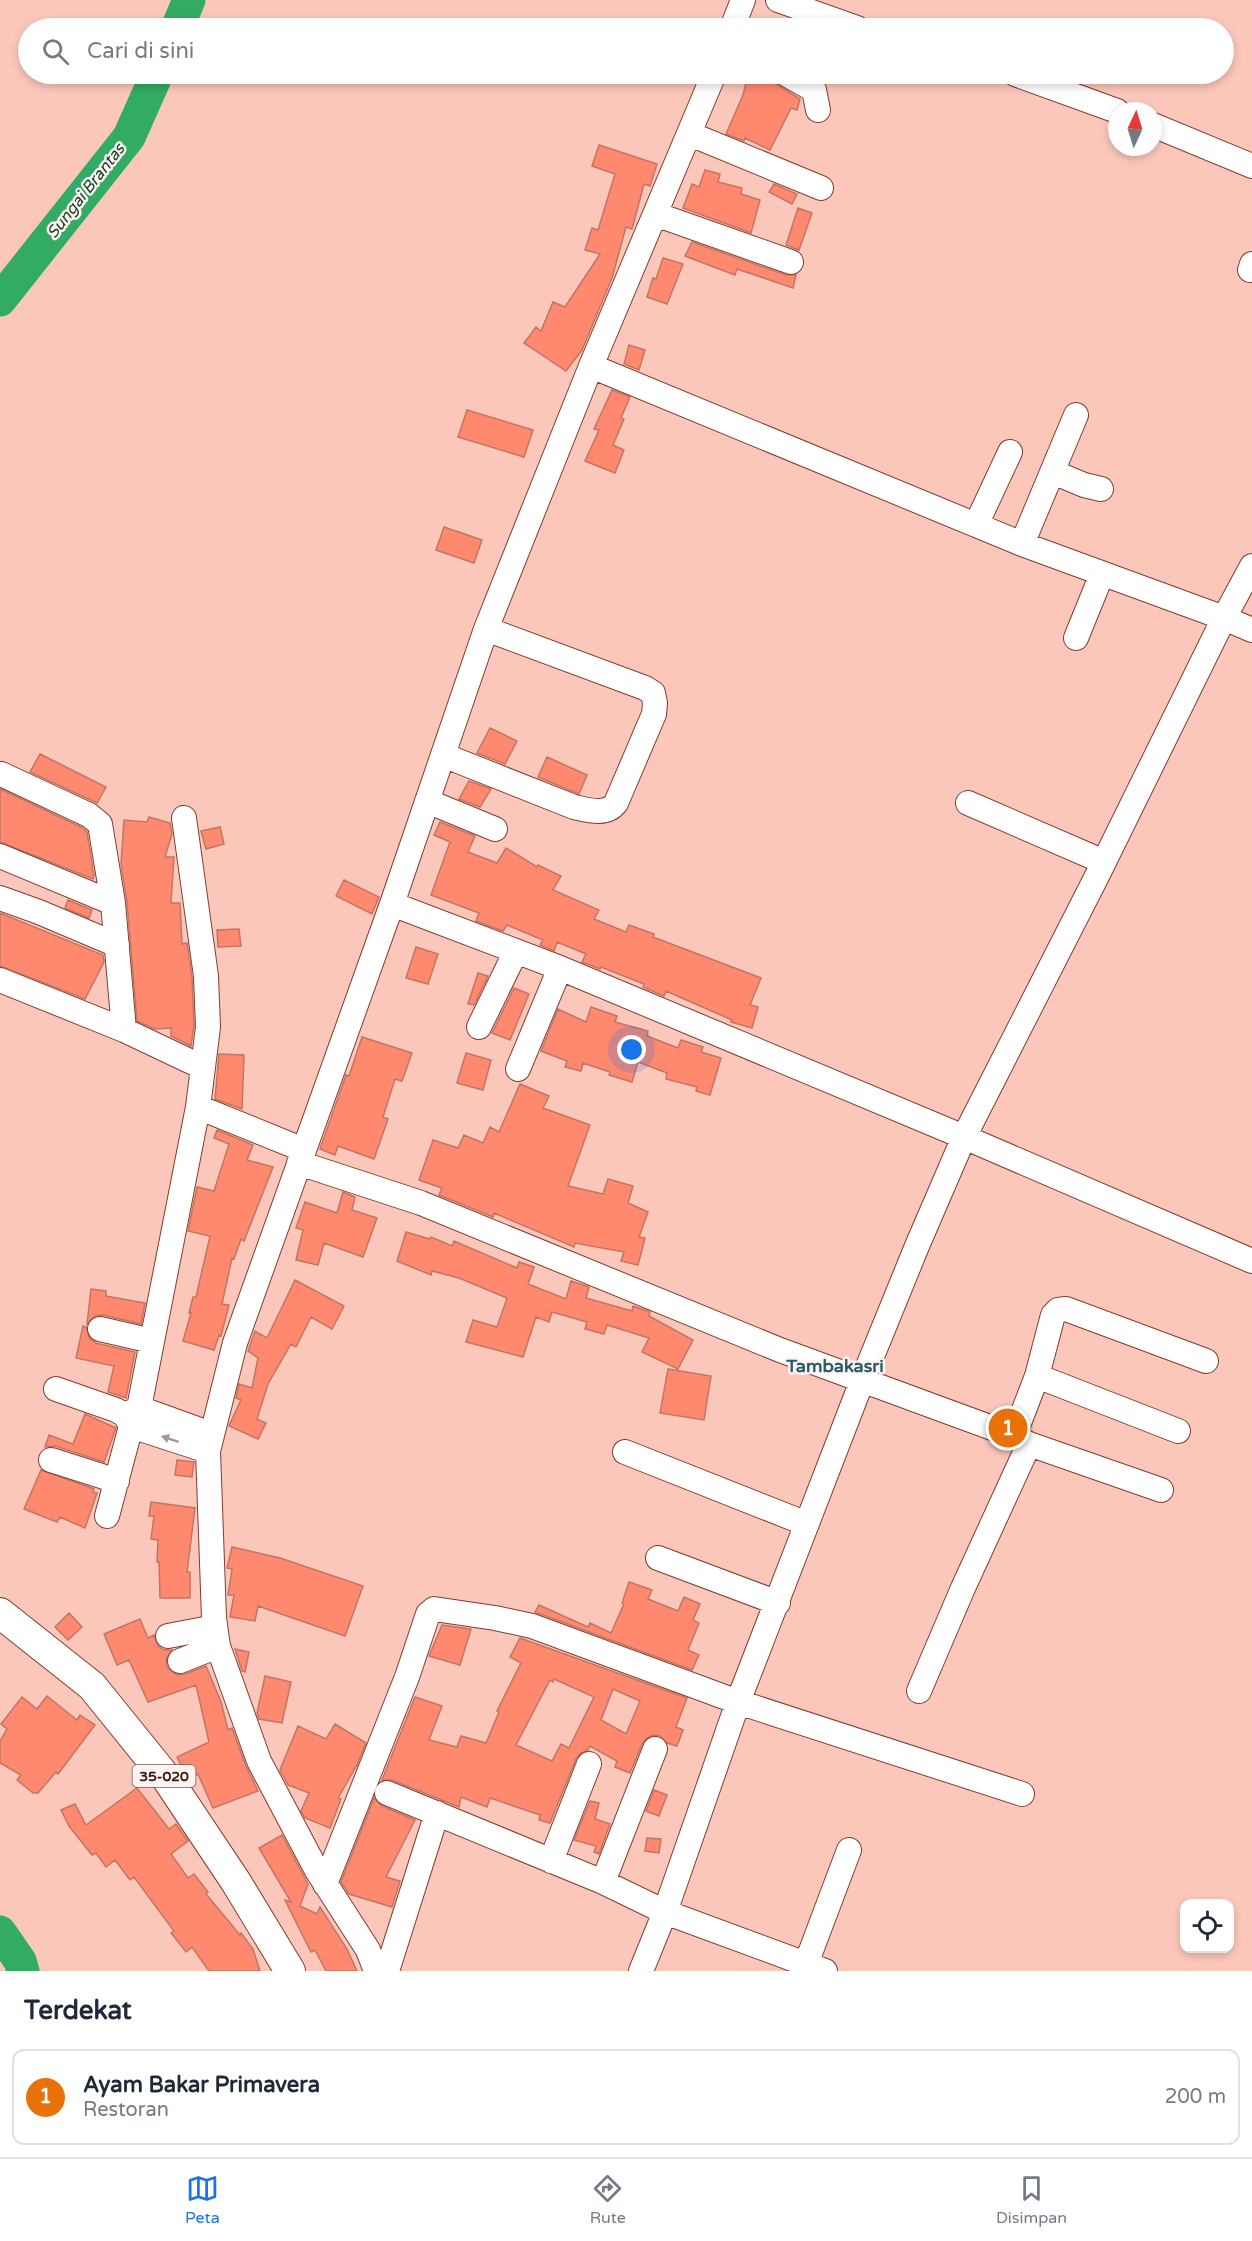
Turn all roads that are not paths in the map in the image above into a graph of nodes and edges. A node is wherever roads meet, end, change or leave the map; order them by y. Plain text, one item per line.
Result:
1 (743, 0) edge
2 (778, 0) edge
3 (736, 18) edge
4 (829, 18) edge
5 (710, 84) edge
6 (804, 84) edge
7 (1043, 84) edge
8 (1108, 108) edge
9 (818, 110) dead end
10 (1162, 129) edge
11 (690, 134) junction
12 (1252, 166) edge
13 (821, 188) dead end
14 (655, 214) junction
15 (791, 262) dead end
16 (591, 366) junction
17 (1076, 415) dead end
18 (1010, 452) dead end
19 (1053, 472) junction
20 (1101, 489) dead end
21 (976, 525) junction
22 (1022, 544) junction
23 (1252, 566) edge
24 (1102, 574) junction
25 (1224, 618) junction
26 (486, 629) junction
27 (1252, 630) edge
28 (1076, 638) dead end
29 (443, 755) junction
30 (1, 774) edge
31 (427, 801) junction
32 (968, 803) dead end
33 (184, 818) dead end
34 (495, 830) dead end
35 (0, 856) edge
36 (1104, 862) junction
37 (0, 898) edge
38 (113, 903) junction
39 (392, 904) junction
40 (117, 945) junction
41 (516, 951) junction
42 (560, 968) junction
43 (0, 980) edge
44 (479, 1027) dead end
45 (124, 1030) junction
46 (202, 1067) junction
47 (518, 1069) dead end
48 (198, 1107) junction
49 (964, 1137) junction
50 (301, 1156) junction
51 (1252, 1261) edge
52 (100, 1329) dead end
53 (152, 1341) junction
54 (1206, 1361) dead end
55 (1037, 1376) junction
56 (862, 1381) junction
57 (56, 1389) dead end
58 (132, 1416) junction
59 (1178, 1431) dead end
60 (1021, 1440) junction
61 (210, 1443) junction
62 (625, 1452) dead end
63 (51, 1460) dead end
64 (117, 1481) junction
65 (1161, 1490) dead end
66 (107, 1516) dead end
67 (807, 1524) junction
68 (658, 1558) dead end
69 (778, 1603) junction
70 (0, 1613) edge
71 (168, 1636) dead end
72 (216, 1636) junction
73 (180, 1661) dead end
74 (919, 1691) dead end
75 (738, 1702) junction
76 (655, 1749) dead end
77 (589, 1764) dead end
78 (387, 1793) dead end
79 (1022, 1794) dead end
80 (437, 1813) junction
81 (849, 1850) dead end
82 (551, 1861) junction
83 (603, 1882) junction
84 (325, 1884) junction
85 (665, 1912) junction
86 (815, 1967) edge
87 (290, 1971) edge
88 (376, 1971) edge
89 (387, 1971) edge
90 (641, 1971) edge

1 - 3 street
2 - 4 street
5 - 11 street
6 - 9 street
7 - 8 street
10 - 12 street
11 - 13 street
11 - 14 street
14 - 15 street
14 - 16 street
16 - 21 street
16 - 26 street
17 - 19 street
18 - 21 street
19 - 20 street
19 - 22 street
21 - 22 street
22 - 24 street
23 - 25 street
24 - 25 street
24 - 28 street
25 - 27 street
25 - 36 street
26 - 29 street
26 - 29 street
29 - 31 street
30 - 38 street
31 - 34 street
31 - 39 street
32 - 36 street
33 - 46 street
35 - 38 street
36 - 49 street
37 - 40 street
38 - 40 street
39 - 41 street
39 - 50 street
40 - 45 street
41 - 42 street
41 - 44 street
42 - 47 street
42 - 49 street
43 - 45 street
45 - 46 street
46 - 48 street
48 - 50 street
48 - 53 street
49 - 51 street
49 - 56 street
50 - 56 street
50 - 61 street
52 - 53 street
53 - 58 street
54 - 55 street
55 - 59 street
55 - 60 street
56 - 60 street
56 - 67 street
57 - 58 street
58 - 61 street
58 - 64 street
60 - 65 street
60 - 74 street
61 - 72 street
62 - 67 street
63 - 64 street
64 - 66 street
67 - 69 street
68 - 69 street
69 - 75 street
70 - 87 main road, 35-020
71 - 72 street
72 - 73 street
72 - 84 street
75 - 79 street
75 - 84 street
75 - 85 street
76 - 83 street
77 - 82 street
78 - 80 street
80 - 82 street
80 - 89 street
81 - 86 street
82 - 83 street
83 - 85 street
84 - 88 street
85 - 86 street
85 - 90 street

